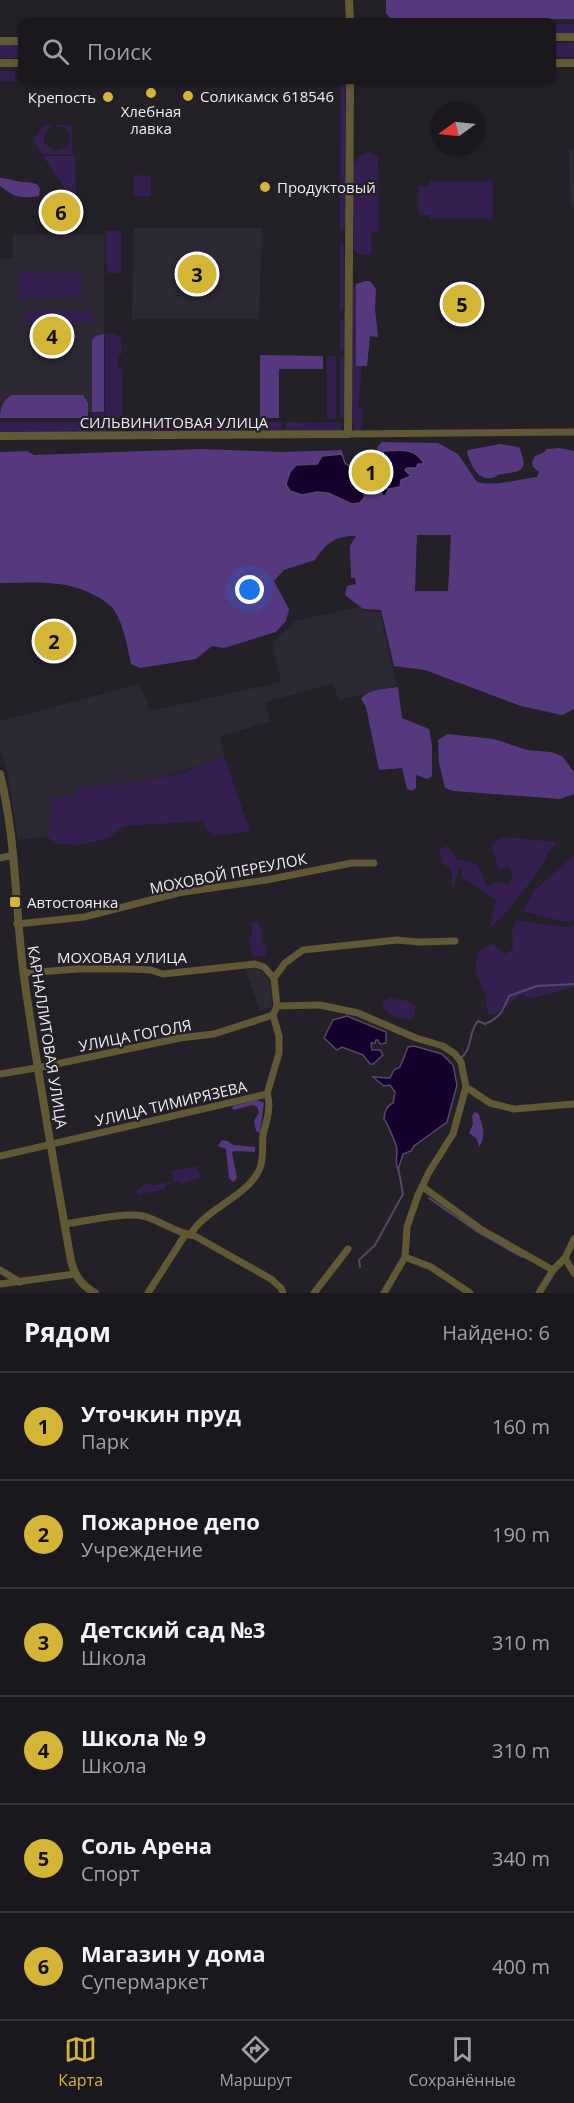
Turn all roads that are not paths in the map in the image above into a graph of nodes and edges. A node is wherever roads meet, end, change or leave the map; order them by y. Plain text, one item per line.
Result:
1 (349, 0) edge
2 (350, 18) edge
3 (556, 37) edge
4 (574, 37) edge
5 (18, 41) edge
6 (0, 42) edge
7 (0, 63) edge
8 (18, 63) edge
9 (556, 63) edge
10 (574, 63) edge
11 (350, 84) edge
12 (574, 432) edge
13 (348, 434) junction
14 (0, 436) edge
15 (0, 774) edge
16 (13, 855) junction
17 (0, 858) edge
18 (374, 863) dead end
19 (17, 924) junction
20 (455, 941) dead end
21 (24, 973) junction
22 (274, 978) junction
23 (278, 1006) junction
24 (273, 1015) junction
25 (39, 1068) junction
26 (0, 1074) edge
27 (466, 1087) junction
28 (267, 1094) junction
29 (574, 1104) edge
30 (51, 1145) junction
31 (0, 1156) edge
32 (423, 1187) junction
33 (65, 1224) junction
34 (188, 1235) junction
35 (574, 1239) edge
36 (348, 1250) dead end
37 (405, 1257) junction
38 (565, 1258) junction
39 (0, 1270) edge
40 (554, 1270) junction
41 (574, 1273) edge
42 (75, 1274) junction
43 (20, 1282) junction
44 (0, 1284) edge
45 (95, 1293) edge
46 (148, 1293) edge
47 (283, 1293) edge
48 (315, 1293) edge
49 (384, 1293) edge
50 (470, 1293) edge
51 (538, 1293) edge

1 - 2 street
3 - 4 street
5 - 6 street
7 - 8 street
9 - 10 street
11 - 13 street
12 - 13 street
13 - 14 street, СИЛЬВИНИТОВАЯ УЛИЦА
15 - 16 street, КАРНАЛЛИТОВАЯ УЛИЦА
16 - 17 street
16 - 19 street, КАРНАЛЛИТОВАЯ УЛИЦА
18 - 19 street, МОХОВОЙ ПЕРЕУЛОК
19 - 21 street, КАРНАЛЛИТОВАЯ УЛИЦА
20 - 22 street
21 - 22 street, МОХОВАЯ УЛИЦА
21 - 25 street, КАРНАЛЛИТОВАЯ УЛИЦА
22 - 23 street
23 - 24 street
23 - 27 street
24 - 25 street, УЛИЦА ГОГОЛЯ
24 - 28 street, УЛИЦА ТИМИРЯЗЕВА
25 - 26 street, УЛИЦА ГОГОЛЯ
25 - 30 street, КАРНАЛЛИТОВАЯ УЛИЦА
27 - 29 street
27 - 32 street
28 - 30 street, УЛИЦА ТИМИРЯЗЕВА
28 - 34 street
30 - 31 street, УЛИЦА ТИМИРЯЗЕВА
30 - 33 street, КАРНАЛЛИТОВАЯ УЛИЦА
32 - 37 street
32 - 40 street
33 - 34 street
33 - 42 street, КАРНАЛЛИТОВАЯ УЛИЦА
34 - 46 street
34 - 47 street
35 - 38 street
36 - 48 street
37 - 49 street
37 - 50 street
38 - 40 street
38 - 41 street
39 - 43 street
40 - 51 street
42 - 43 street
42 - 45 street
43 - 44 street

